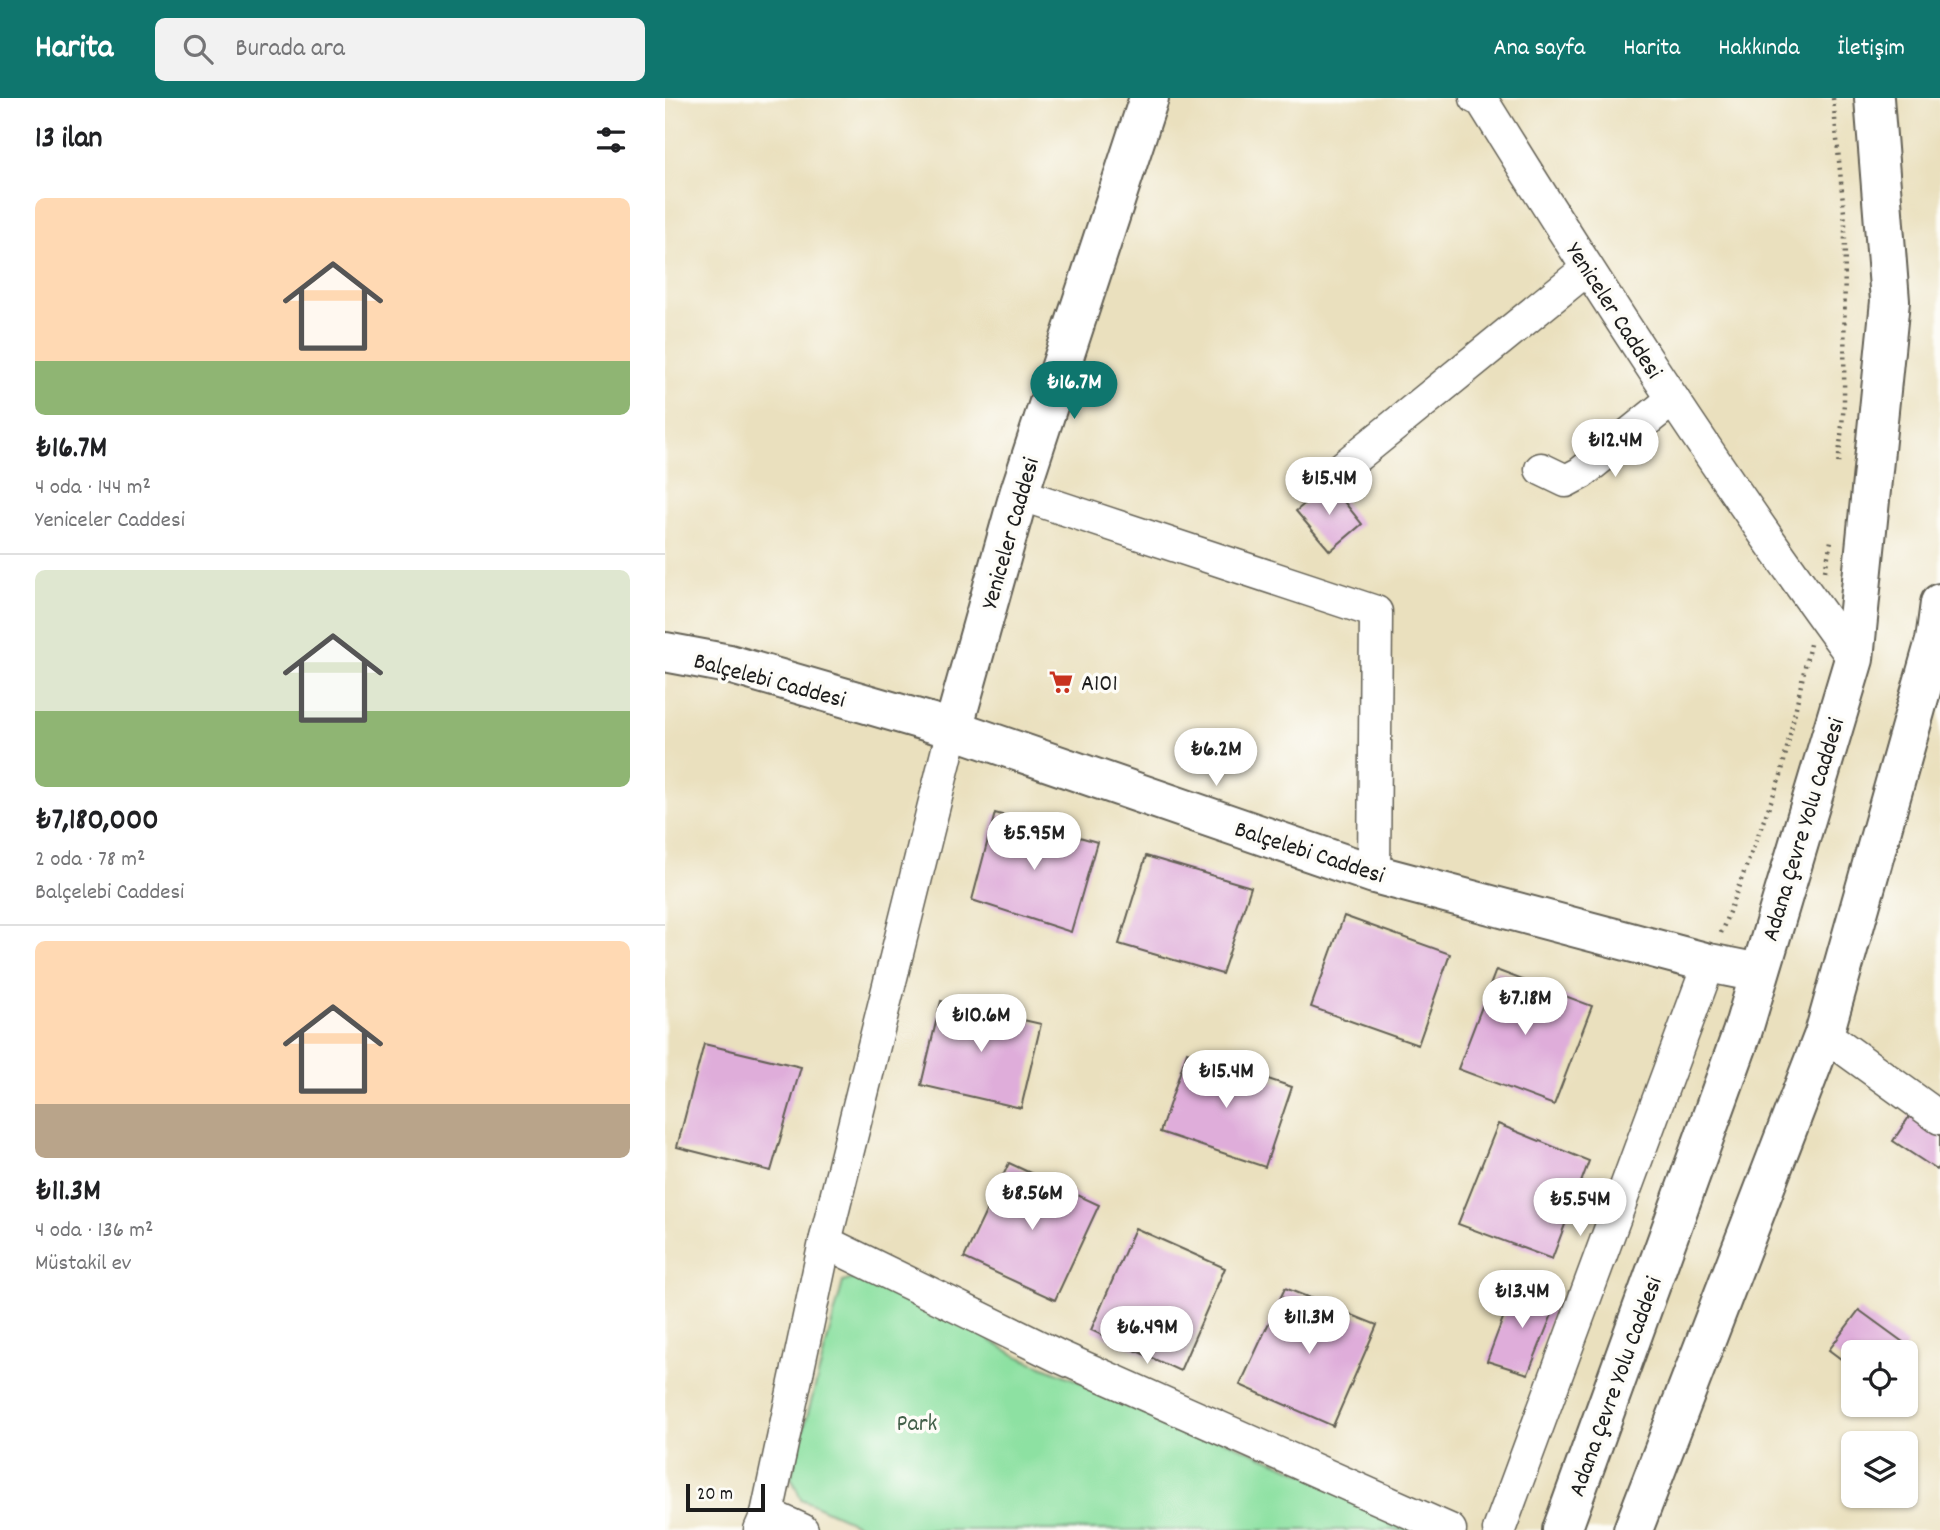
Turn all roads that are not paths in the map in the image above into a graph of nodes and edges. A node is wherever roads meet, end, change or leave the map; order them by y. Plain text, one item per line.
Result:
1 (1149, 98) edge
2 (1476, 98) edge
3 (1874, 98) edge
4 (1587, 269) junction
5 (1673, 399) junction
6 (1541, 469) dead end
7 (1336, 474) dead end
8 (1019, 494) junction
9 (1940, 603) edge
10 (1937, 637) edge
11 (665, 652) edge
12 (1854, 659) junction
13 (953, 729) junction
14 (1374, 874) junction
15 (1709, 963) junction
16 (1759, 973) junction
17 (1824, 1034) junction
18 (1940, 1118) edge
19 (825, 1242) junction
20 (764, 1522) edge
21 (802, 1530) edge
22 (1450, 1530) edge
23 (1499, 1530) edge
24 (1562, 1530) edge
25 (1633, 1530) edge

1 - 8 main road, Yeniceler Caddesi
2 - 4 street, Yeniceler Caddesi
3 - 12 main road, Adana Çevre Yolu Caddesi
4 - 5 street, Yeniceler Caddesi
4 - 7 street
5 - 6 street
5 - 12 street, Yeniceler Caddesi
8 - 13 main road, Yeniceler Caddesi
8 - 14 street
9 - 10 main road
10 - 17 main road
11 - 13 main road, Balçelebi Caddesi
12 - 16 main road, Adana Çevre Yolu Caddesi
13 - 14 main road, Balçelebi Caddesi
13 - 19 street
14 - 15 main road, Balçelebi Caddesi
15 - 16 main road, Balçelebi Caddesi
15 - 23 street
16 - 24 main road, Adana Çevre Yolu Caddesi
17 - 18 street
17 - 25 main road
19 - 20 street
19 - 22 street
20 - 21 street

